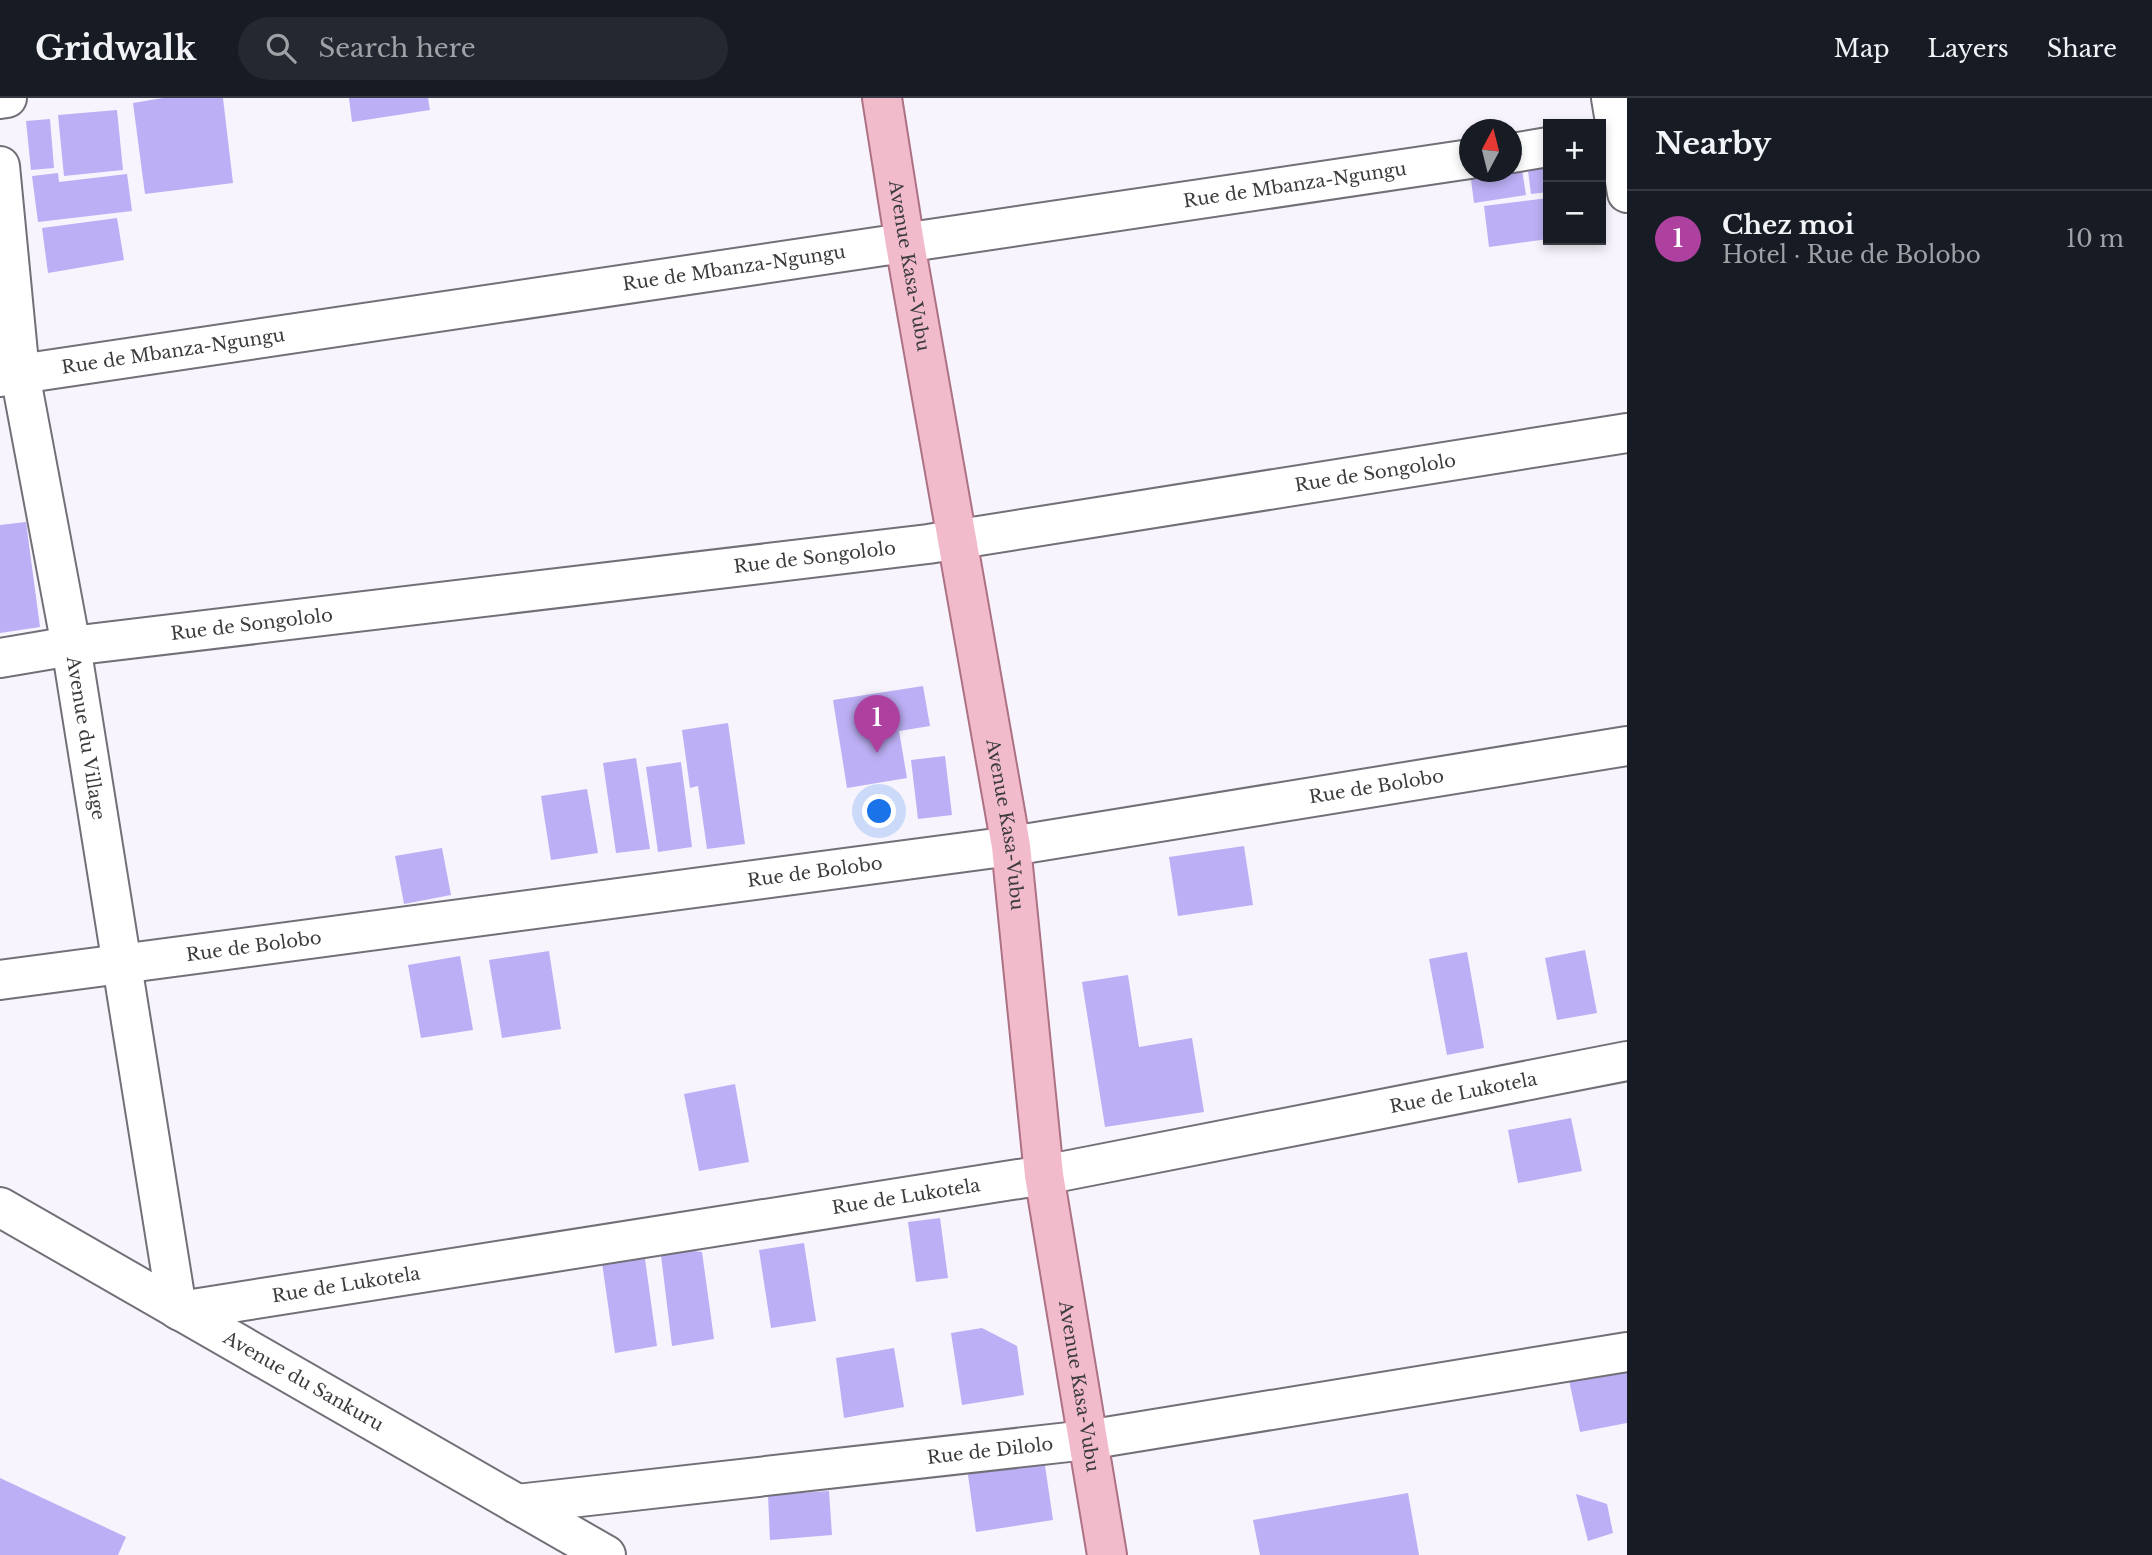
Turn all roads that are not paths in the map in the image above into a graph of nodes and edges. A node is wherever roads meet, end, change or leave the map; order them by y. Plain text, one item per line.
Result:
1 (7, 98) edge
2 (882, 98) edge
3 (1611, 98) edge
4 (0, 99) edge
5 (1615, 137) edge
6 (1543, 149) edge
7 (1522, 152) edge
8 (1459, 161) edge
9 (0, 166) edge
10 (1627, 193) edge
11 (905, 244) junction
12 (10, 376) edge
13 (1627, 433) edge
14 (957, 539) junction
15 (71, 646) junction
16 (0, 658) edge
17 (1627, 746) edge
18 (1011, 846) junction
19 (120, 964) junction
20 (0, 980) edge
21 (1627, 1061) edge
22 (1044, 1175) junction
23 (0, 1207) edge
24 (178, 1310) junction
25 (1627, 1352) edge
26 (1087, 1440) junction
27 (517, 1504) junction
28 (606, 1555) edge
29 (1107, 1555) edge

1 - 4 street
2 - 11 main road, Avenue Kasa-Vubu
3 - 5 street
5 - 10 street
6 - 7 street
8 - 11 street, Rue de Mbanza-Ngungu
9 - 12 street, Avenue du Village
11 - 12 street, Rue de Mbanza-Ngungu
11 - 14 main road, Avenue Kasa-Vubu
12 - 15 street, Avenue du Village
13 - 14 street, Rue de Songololo
14 - 15 street, Rue de Songololo
14 - 18 main road, Avenue Kasa-Vubu
15 - 16 street, Rue de Songololo
15 - 19 street, Avenue du Village
17 - 18 street, Rue de Bolobo
18 - 19 street, Rue de Bolobo
18 - 22 main road, Avenue Kasa-Vubu
19 - 20 street, Rue de Bolobo
19 - 24 street, Avenue du Village
21 - 22 street, Rue de Lukotela
22 - 24 street, Rue de Lukotela
22 - 26 main road, Avenue Kasa-Vubu
23 - 24 street, Avenue du Sankuru
24 - 27 street, Avenue du Sankuru
25 - 26 street, Rue de Dilolo
26 - 27 street, Rue de Dilolo
26 - 29 main road, Avenue Kasa-Vubu
27 - 28 street, Avenue du Sankuru

